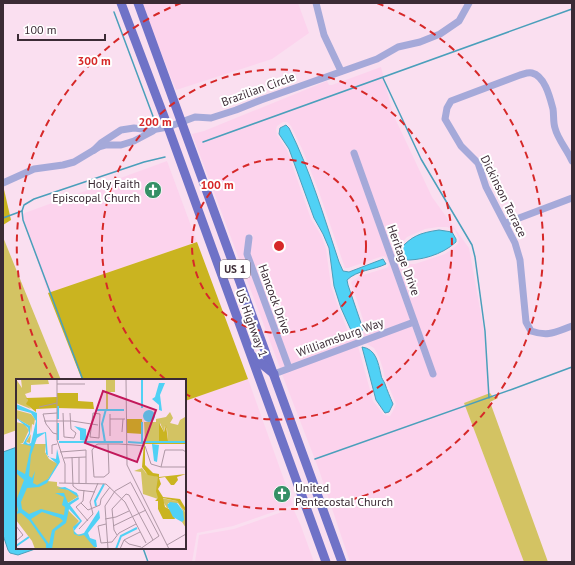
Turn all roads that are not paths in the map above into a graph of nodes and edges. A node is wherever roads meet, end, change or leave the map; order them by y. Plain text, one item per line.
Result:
1 (122, 3) edge
2 (138, 3) edge
3 (316, 3) edge
4 (469, 3) edge
5 (341, 71) junction
6 (182, 122) junction
7 (168, 127) junction
8 (157, 129) junction
9 (94, 150) junction
10 (354, 153) dead end
11 (572, 161) edge
12 (3, 183) edge
13 (572, 198) edge
14 (506, 223) junction
15 (249, 238) dead end
16 (414, 322) junction
17 (572, 326) edge
18 (251, 356) junction
19 (289, 368) junction
20 (274, 374) junction
21 (433, 374) dead end
22 (309, 516) junction
23 (332, 535) junction
24 (326, 562) edge
25 (342, 562) edge

1 - 7 main road, US Highway 1 / US 1
2 - 6 main road, US Highway 1 / US 1
3 - 5 street
4 - 5 street, Brazilian Circle
5 - 6 street, Brazilian Circle
6 - 7 street, Brazilian Circle
6 - 20 main road, US Highway 1 / US 1
7 - 8 street, Brazilian Circle
7 - 18 main road, US Highway 1 / US 1
8 - 9 street
8 - 9 street
9 - 12 street
10 - 16 street, Heritage Drive
11 - 14 street, Dickinson Terrace
13 - 14 street
14 - 17 street, Dickinson Terrace
15 - 19 street, Hancock Drive
16 - 19 street, Williamsburg Way
16 - 21 street, Heritage Drive
18 - 20 main road
18 - 22 main road, US Highway 1 / US 1
19 - 20 street, Williamsburg Way
20 - 23 main road, US Highway 1 / US 1
22 - 23 main road
22 - 24 main road, US Highway 1 / US 1
23 - 25 main road, US Highway 1 / US 1

